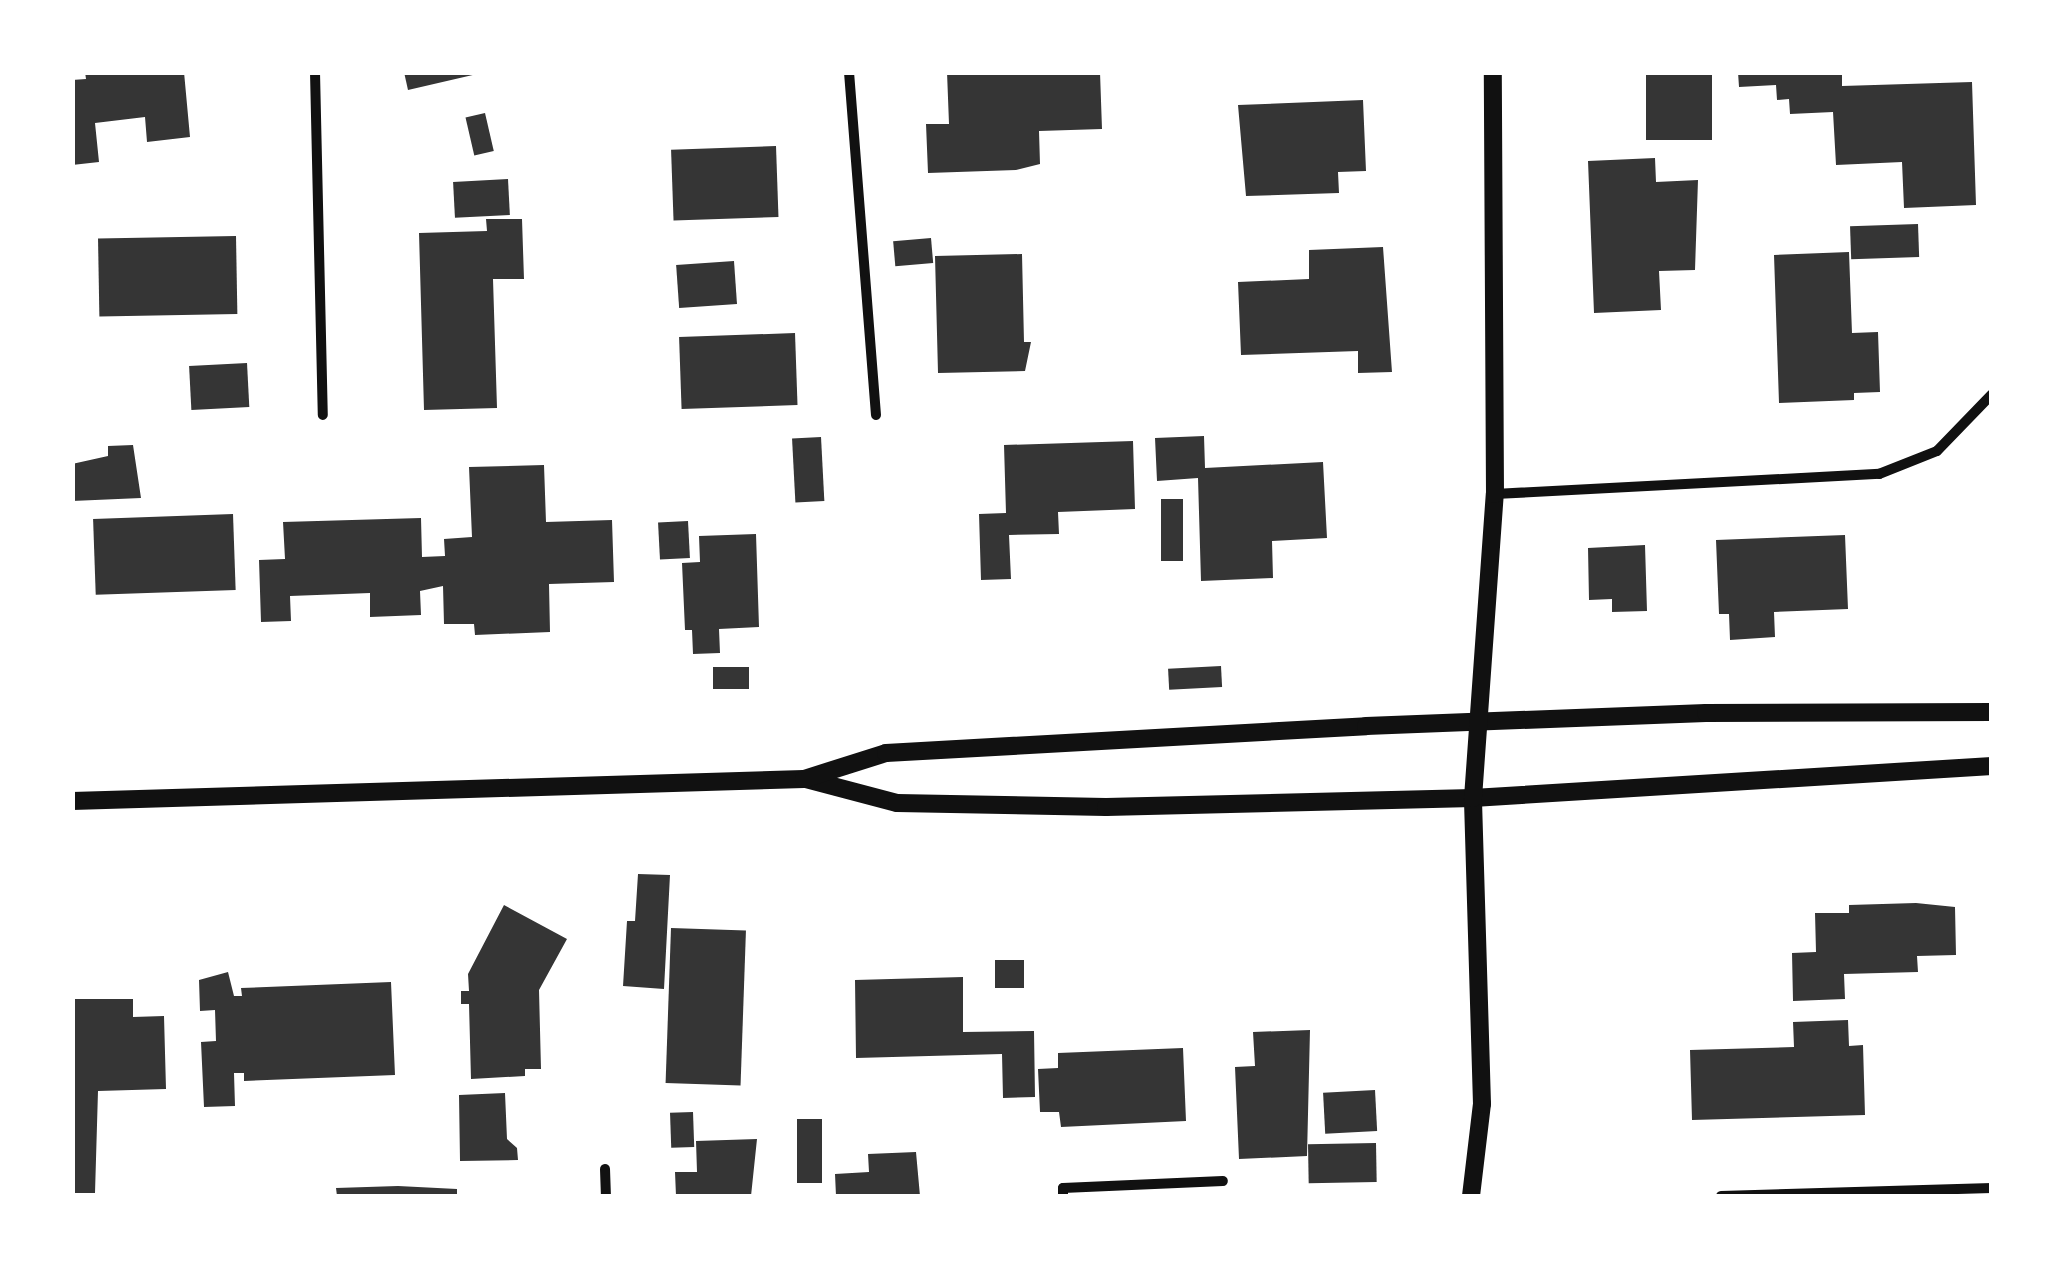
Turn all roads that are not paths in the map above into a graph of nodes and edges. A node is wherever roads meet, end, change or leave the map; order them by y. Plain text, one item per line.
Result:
1 (315, 72) edge
2 (849, 72) edge
3 (1493, 72) edge
4 (1992, 394) edge
5 (323, 414) dead end
6 (876, 416) dead end
7 (1495, 494) junction
8 (1992, 712) edge
9 (1480, 725) junction
10 (1992, 766) edge
11 (804, 778) junction
12 (1473, 798) junction
13 (72, 802) edge
14 (605, 1169) dead end
15 (1223, 1182) dead end
16 (1992, 1188) edge
17 (606, 1196) edge
18 (1063, 1196) edge
19 (1474, 1196) edge
20 (1721, 1196) edge

1 - 5 street
2 - 6 street
3 - 7 street
4 - 7 street
7 - 9 street
8 - 9 street
9 - 11 street
9 - 12 street
10 - 12 street
11 - 12 street
11 - 13 street
12 - 19 street
14 - 17 street
15 - 18 street
16 - 20 street

